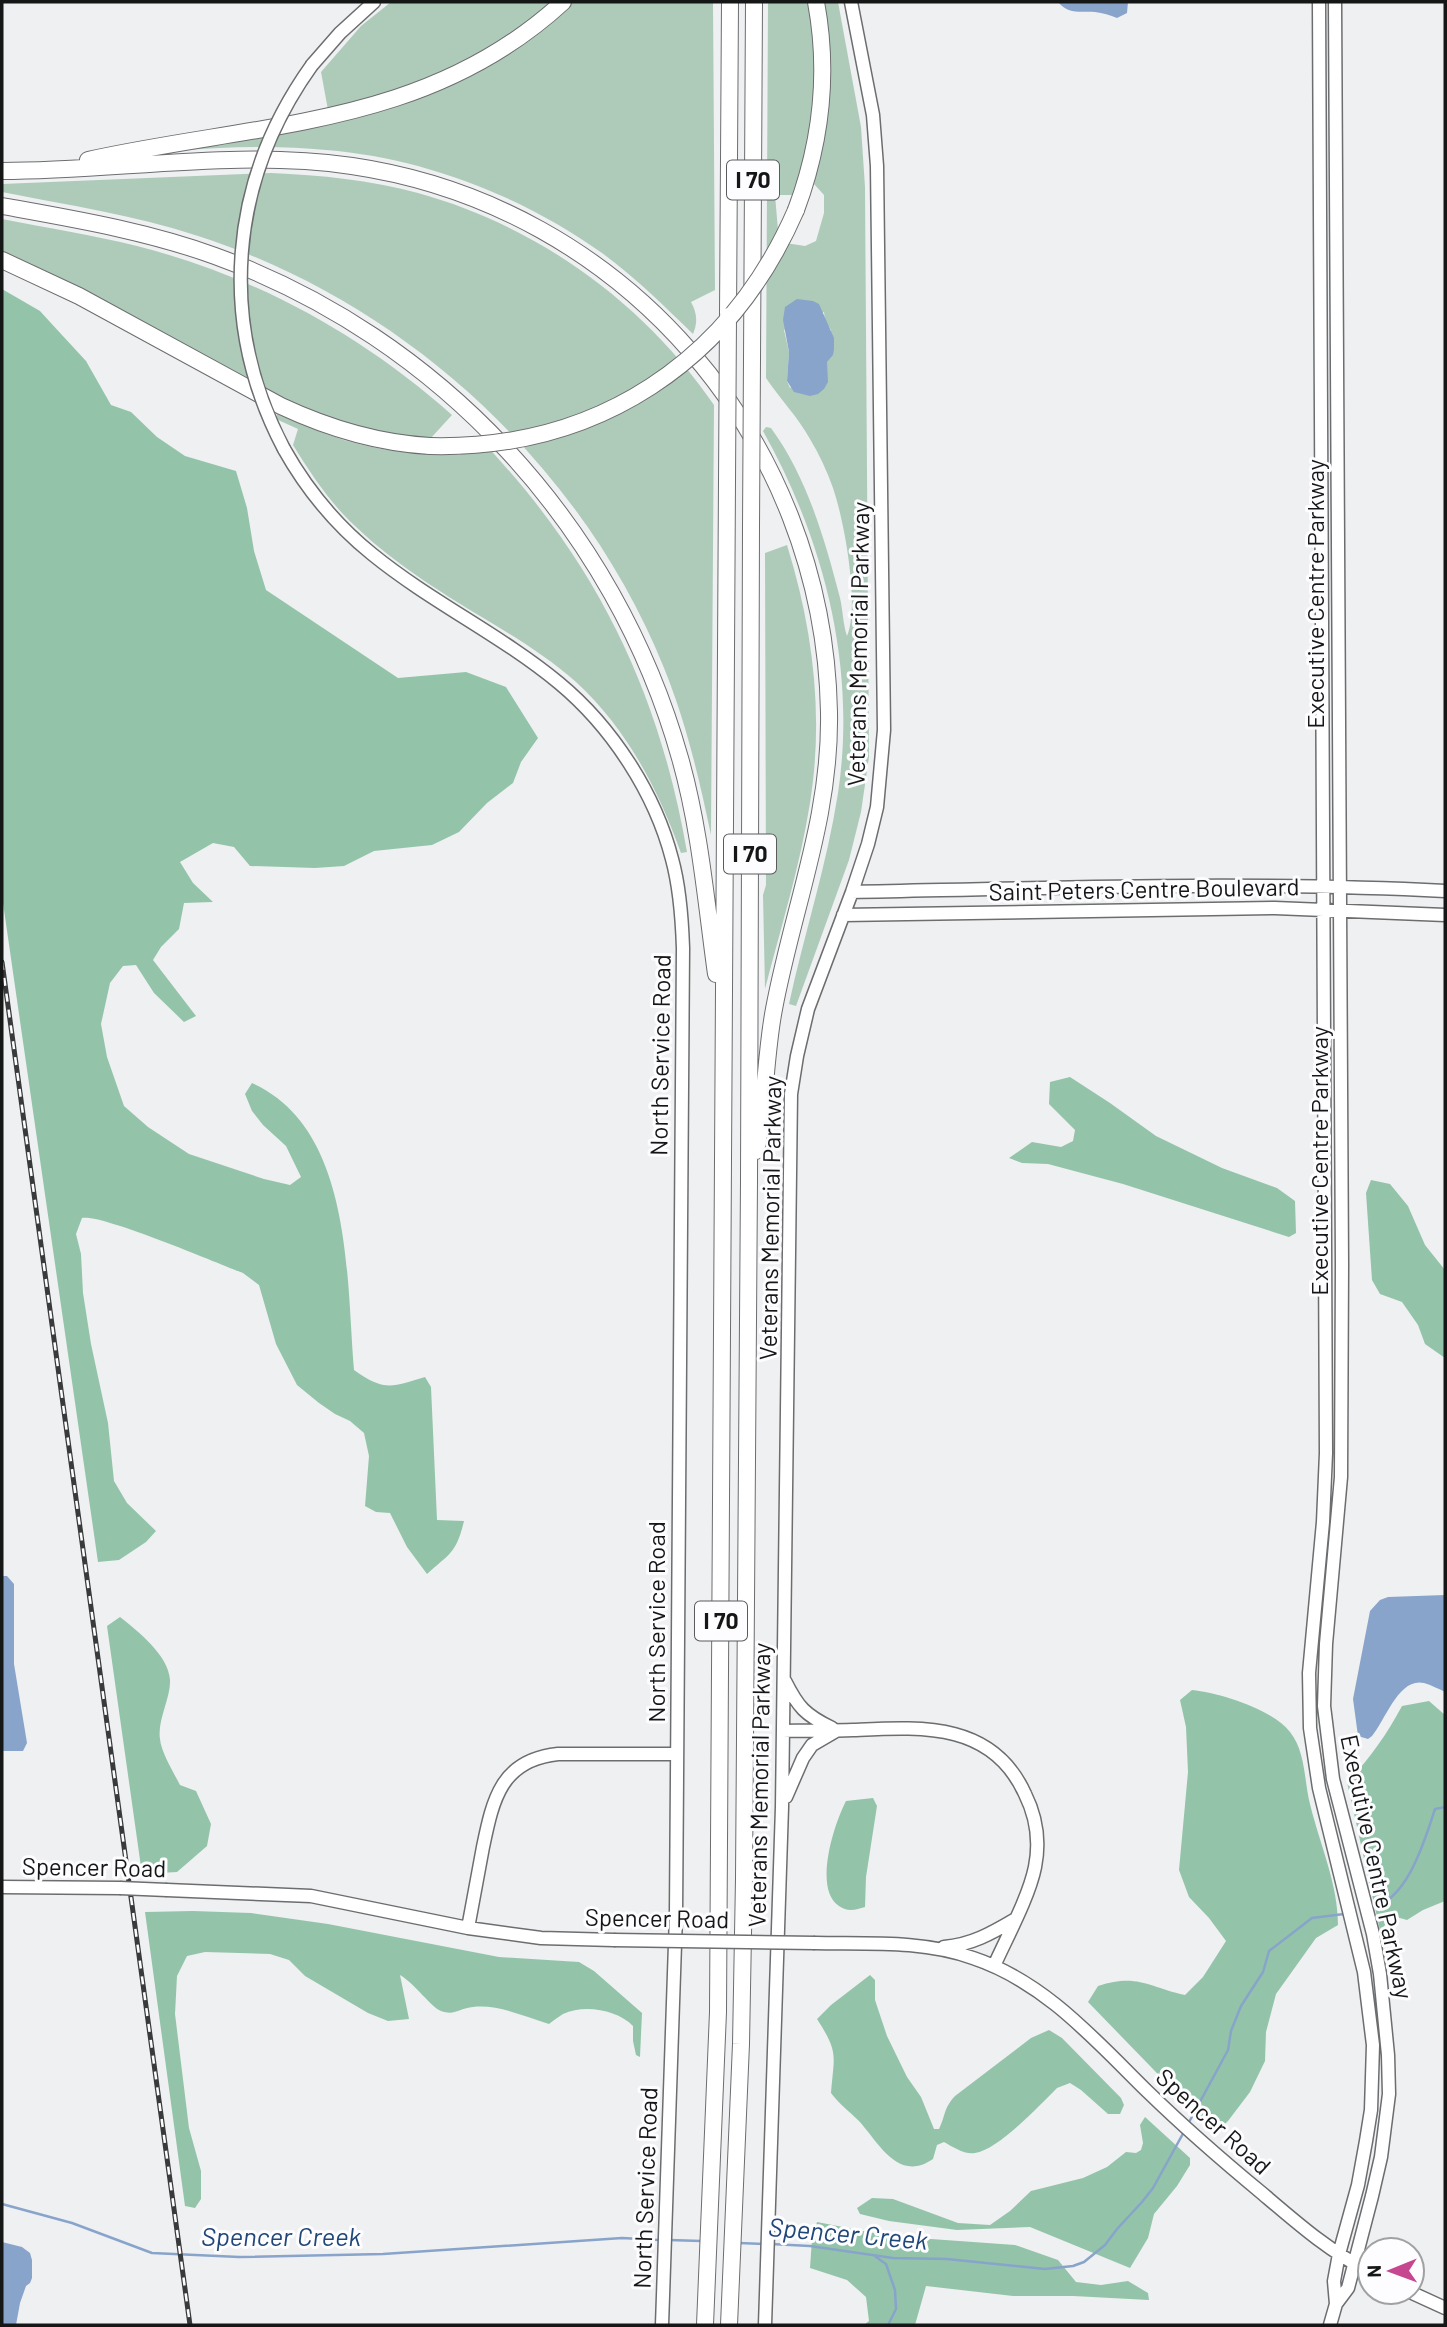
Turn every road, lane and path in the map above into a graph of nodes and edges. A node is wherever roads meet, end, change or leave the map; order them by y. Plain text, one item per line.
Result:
1 (374, 2) edge
2 (563, 2) edge
3 (730, 2) edge
4 (754, 2) edge
5 (816, 2) edge
6 (851, 2) edge
7 (1319, 2) edge
8 (1335, 2) edge
9 (2, 170) edge
10 (44, 170) junction
11 (2, 206) edge
12 (2, 260) edge
13 (1322, 886) junction
14 (1340, 886) junction
15 (1445, 891) edge
16 (852, 892) junction
17 (1322, 909) junction
18 (1340, 910) junction
19 (843, 915) junction
20 (1445, 915) edge
21 (724, 1025) junction
22 (749, 1181) junction
23 (783, 1677) junction
24 (783, 1731) junction
25 (837, 1731) junction
26 (677, 1754) junction
27 (782, 1807) junction
28 (2, 1887) edge
29 (1014, 1920) junction
30 (468, 1928) junction
31 (937, 1948) junction
32 (994, 1966) junction
33 (1339, 2254) junction
34 (1354, 2264) junction
35 (1426, 2299) edge
36 (1336, 2304) junction
37 (1445, 2308) edge
38 (662, 2325) edge
39 (705, 2325) edge
40 (729, 2325) edge
41 (765, 2325) edge
42 (1330, 2325) edge

1 - 26 street, North Service Road, bridge
2 - 10 highway
3 - 21 highway, I 70, bridge
4 - 22 highway, I 70, bridge
5 - 12 highway, bridge
6 - 16 street, Veterans Memorial Parkway
7 - 13 street, Executive Centre Parkway
8 - 14 street, Executive Centre Parkway
9 - 10 highway
10 - 22 highway
11 - 21 highway
13 - 14 street, Saint Peters Centre Boulevard
13 - 16 street, Saint Peters Centre Boulevard
13 - 17 street, Executive Centre Parkway
14 - 15 street, Saint Peters Centre Boulevard
14 - 18 street, Executive Centre Parkway
16 - 19 street, Veterans Memorial Parkway
17 - 18 street, Saint Peters Centre Boulevard
17 - 19 street, Saint Peters Centre Boulevard
17 - 33 street, Executive Centre Parkway
18 - 20 street, Saint Peters Centre Boulevard
18 - 34 street, Executive Centre Parkway
19 - 23 street, Veterans Memorial Parkway
21 - 39 highway, I 70
22 - 40 highway, I 70
23 - 24 street, Veterans Memorial Parkway
23 - 25 street
24 - 25 street
24 - 27 street, Veterans Memorial Parkway
25 - 27 street
25 - 29 street
26 - 30 street
26 - 38 street, North Service Road
27 - 41 street, Veterans Memorial Parkway
28 - 30 street, Spencer Road, bridge
29 - 31 street
29 - 32 street
30 - 31 street, Spencer Road, bridge
31 - 32 street, Spencer Road
32 - 33 street, Spencer Road
33 - 34 street, Spencer Road
33 - 36 street, Executive Centre Parkway
34 - 36 street, Executive Centre Parkway
35 - 37 street
36 - 42 street, Executive Centre Parkway

